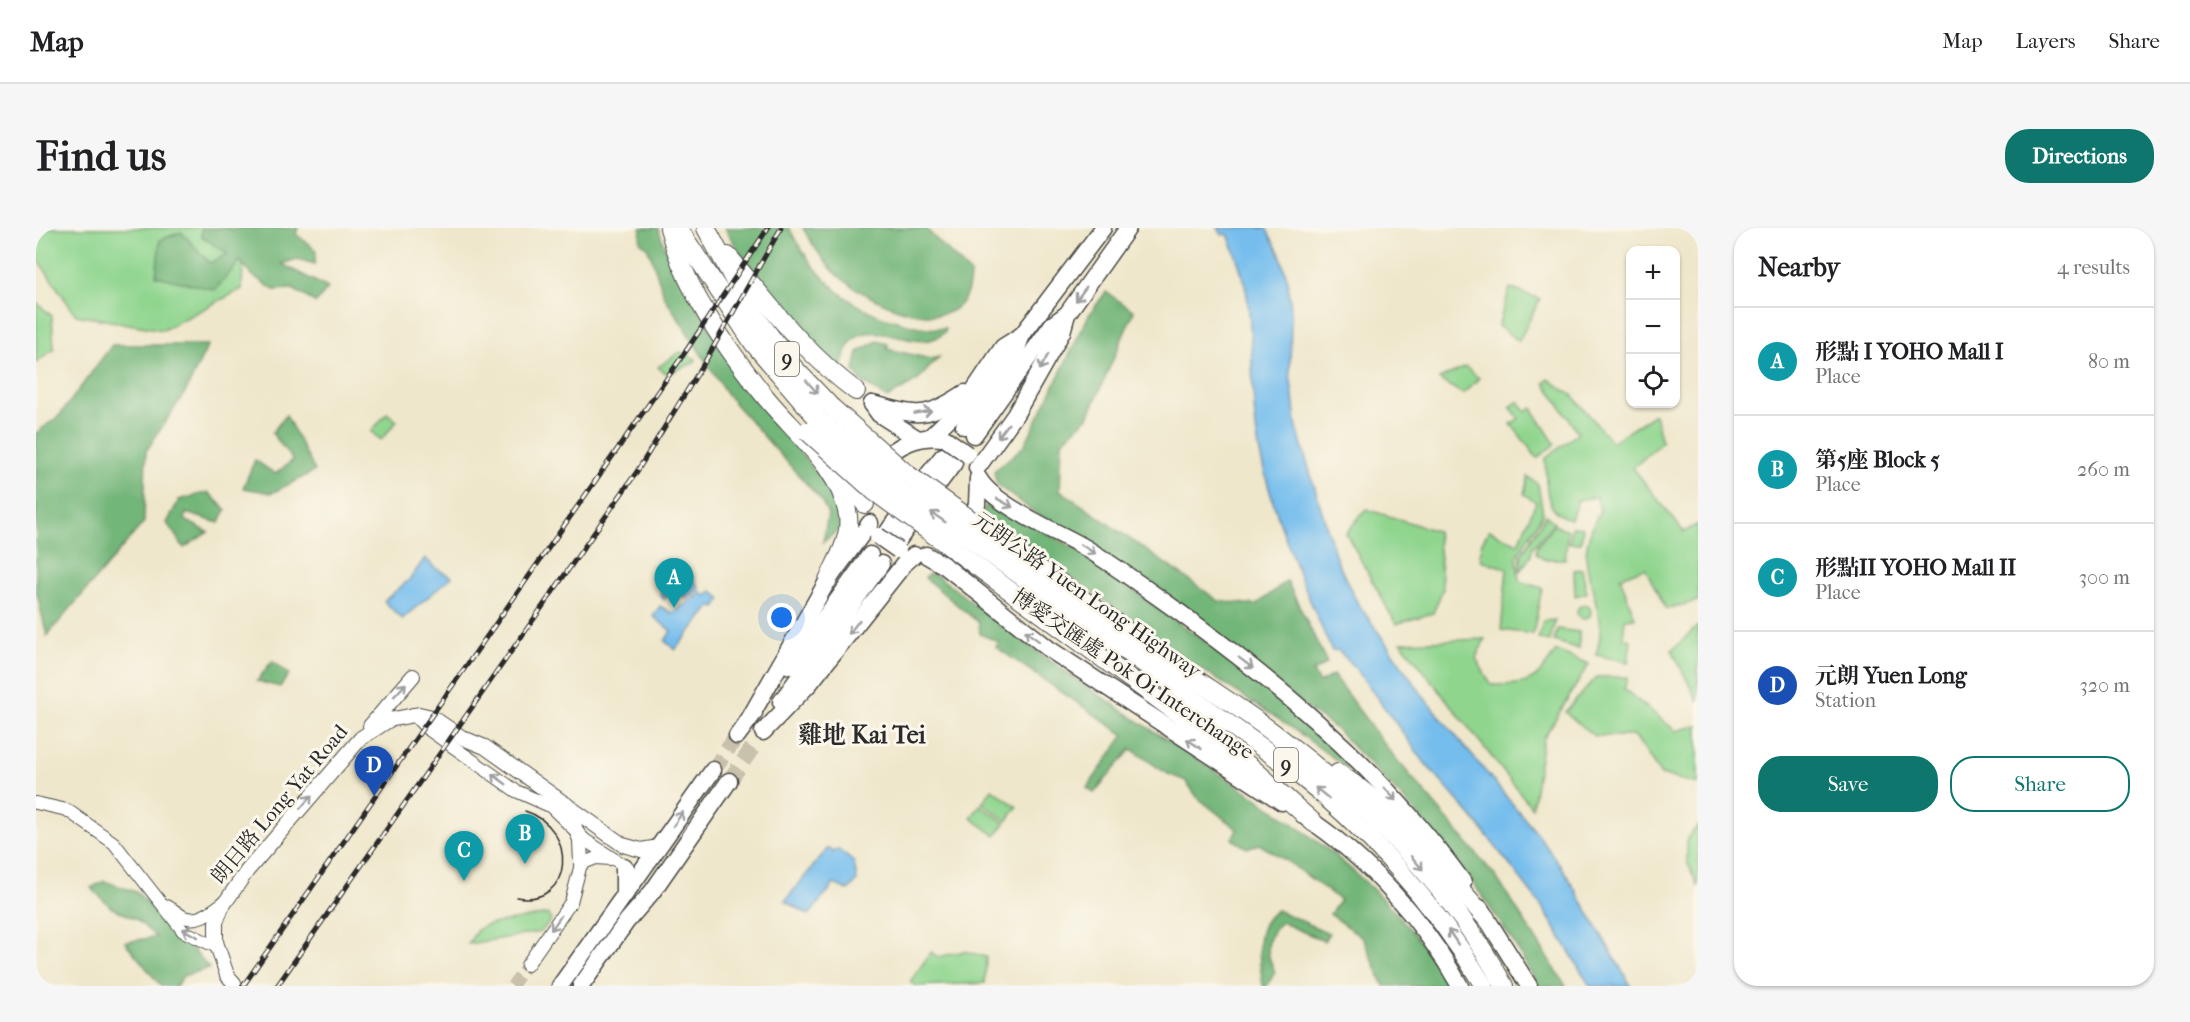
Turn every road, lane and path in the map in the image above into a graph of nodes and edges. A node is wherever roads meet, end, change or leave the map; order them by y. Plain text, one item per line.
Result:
1 (1103, 228) edge
2 (1128, 228) edge
3 (672, 229) edge
4 (709, 232) edge
5 (1067, 314) junction
6 (1022, 335) junction
7 (978, 384) junction
8 (856, 391) joint
9 (872, 404) junction
10 (818, 418) junction
11 (932, 438) junction
12 (954, 457) junction
13 (821, 461) junction
14 (978, 473) junction
15 (934, 479) dead end
16 (865, 504) junction
17 (904, 521) dead end
18 (896, 542) junction
19 (985, 551) junction
20 (828, 580) junction
21 (413, 676) dead end
22 (748, 721) junction
23 (737, 736) tunnel mouth
24 (361, 738) junction
25 (1288, 743) junction
26 (470, 749) junction
27 (713, 770) tunnel mouth
28 (729, 781) tunnel mouth
29 (36, 802) edge
30 (566, 804) junction
31 (1314, 823) junction
32 (577, 832) junction
33 (659, 847) junction
34 (618, 863) junction
35 (581, 864) junction
36 (664, 871) junction
37 (641, 873) junction
38 (624, 893) junction
39 (224, 902) junction
40 (166, 906) junction
41 (1486, 918) junction
42 (217, 947) junction
43 (527, 965) tunnel mouth
44 (234, 983) dead end
45 (560, 986) edge
46 (580, 986) edge
47 (1460, 986) edge
48 (1484, 986) edge
49 (1504, 986) edge
50 (1529, 986) edge

1 - 6 main road
2 -> 5 main road
3 - 10 highway, 元朗公路 Yuen Long Highway / 9
3 - 13 highway
4 - 8 highway
4 -> 10 highway, 元朗公路 Yuen Long Highway / 9
5 - 6 main road
5 -> 14 main road
6 - 7 main road
9 -> 7 main road
7 - 11 main road
8 - 9 main road
9 - 11 main road
10 - 19 highway, 元朗公路 Yuen Long Highway / 9, bridge
11 - 12 main road, bridge
11 - 16 main road
12 - 14 main road
12 - 15 main road
13 - 16 highway
13 - 20 highway
14 - 18 main road
14 -> 41 main road
16 - 18 main road
17 - 18 main road
18 - 20 main road
18 -> 22 main road
31 -> 18 main road, 博愛交匯處 Pok Oi Interchange
19 - 25 highway, 元朗公路 Yuen Long Highway / 9
19 - 31 highway
48 -> 19 highway, 元朗公路 Yuen Long Highway / 9
20 - 22 main road
24 -> 21 main road
22 - 23 main road
24 - 26 main road, 朗日路 Long Yat Road
39 -> 24 main road, 朗日路 Long Yat Road
25 - 41 highway
25 -> 49 highway, 元朗公路 Yuen Long Highway / 9
26 - 30 main road, 朗日路 Long Yat Road
32 -> 26 street, 朗日路 Long Yat Road
33 -> 27 main road
28 - 36 main road
29 - 40 street
30 - 32 main road
30 - 33 main road, 朗日路 Long Yat Road
31 - 47 main road, 博愛交匯處 Pok Oi Interchange
32 - 34 street, 朗日路 Long Yat Road
32 - 35 main road
33 - 37 main road
34 - 35 street
34 - 37 street, 朗日路 Long Yat Road
34 - 38 main road
35 -> 43 street
36 - 37 main road
36 - 46 main road
37 - 38 main road
38 - 45 main road
39 - 40 street
39 - 42 main road, 朗日路 Long Yat Road
42 -> 40 street
41 - 50 main road
42 - 44 main road, 朗日路 Long Yat Road

